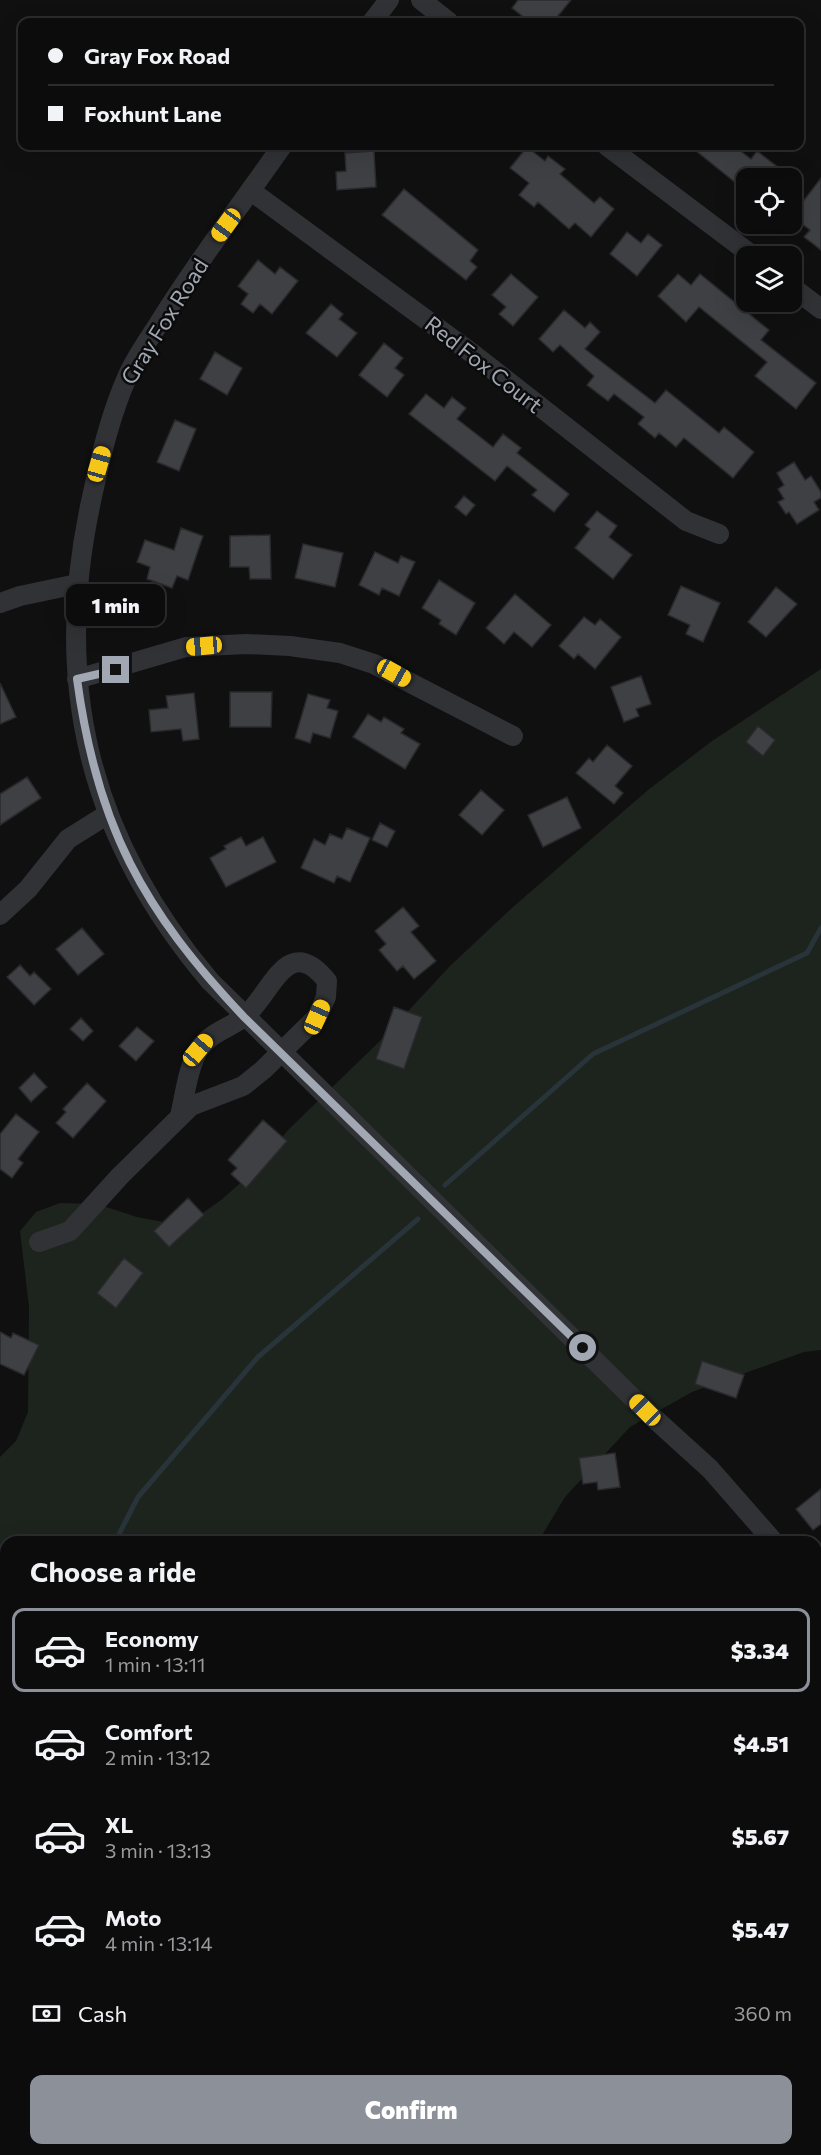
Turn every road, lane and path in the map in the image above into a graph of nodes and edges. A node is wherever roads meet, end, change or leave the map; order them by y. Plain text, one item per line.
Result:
1 (388, 0) edge
2 (421, 0) edge
3 (375, 18) edge
4 (444, 18) edge
5 (279, 150) edge
6 (612, 150) edge
7 (250, 191) junction
8 (740, 246) edge
9 (802, 295) edge
10 (821, 309) edge
11 (719, 534) dead end
12 (77, 584) junction
13 (0, 603) edge
14 (77, 679) junction
15 (513, 736) dead end
16 (108, 814) junction
17 (0, 915) edge
18 (244, 1017) junction
19 (280, 1053) junction
20 (180, 1116) junction
21 (39, 1242) dead end
22 (769, 1536) edge

1 - 3 street
2 - 4 street
5 - 7 street, Gray Fox Road
6 - 8 street
7 - 11 street, Red Fox Court
7 - 12 street, Gray Fox Road
9 - 10 street
12 - 13 street
12 - 14 street, Gray Fox Road
14 - 15 street
14 - 16 street, Gray Fox Road
16 - 17 street
16 - 18 street, Gray Fox Road
18 - 19 street, Gray Fox Road
18 - 19 street
18 - 20 street
19 - 20 street
19 - 22 street, Gray Fox Road
20 - 21 street

